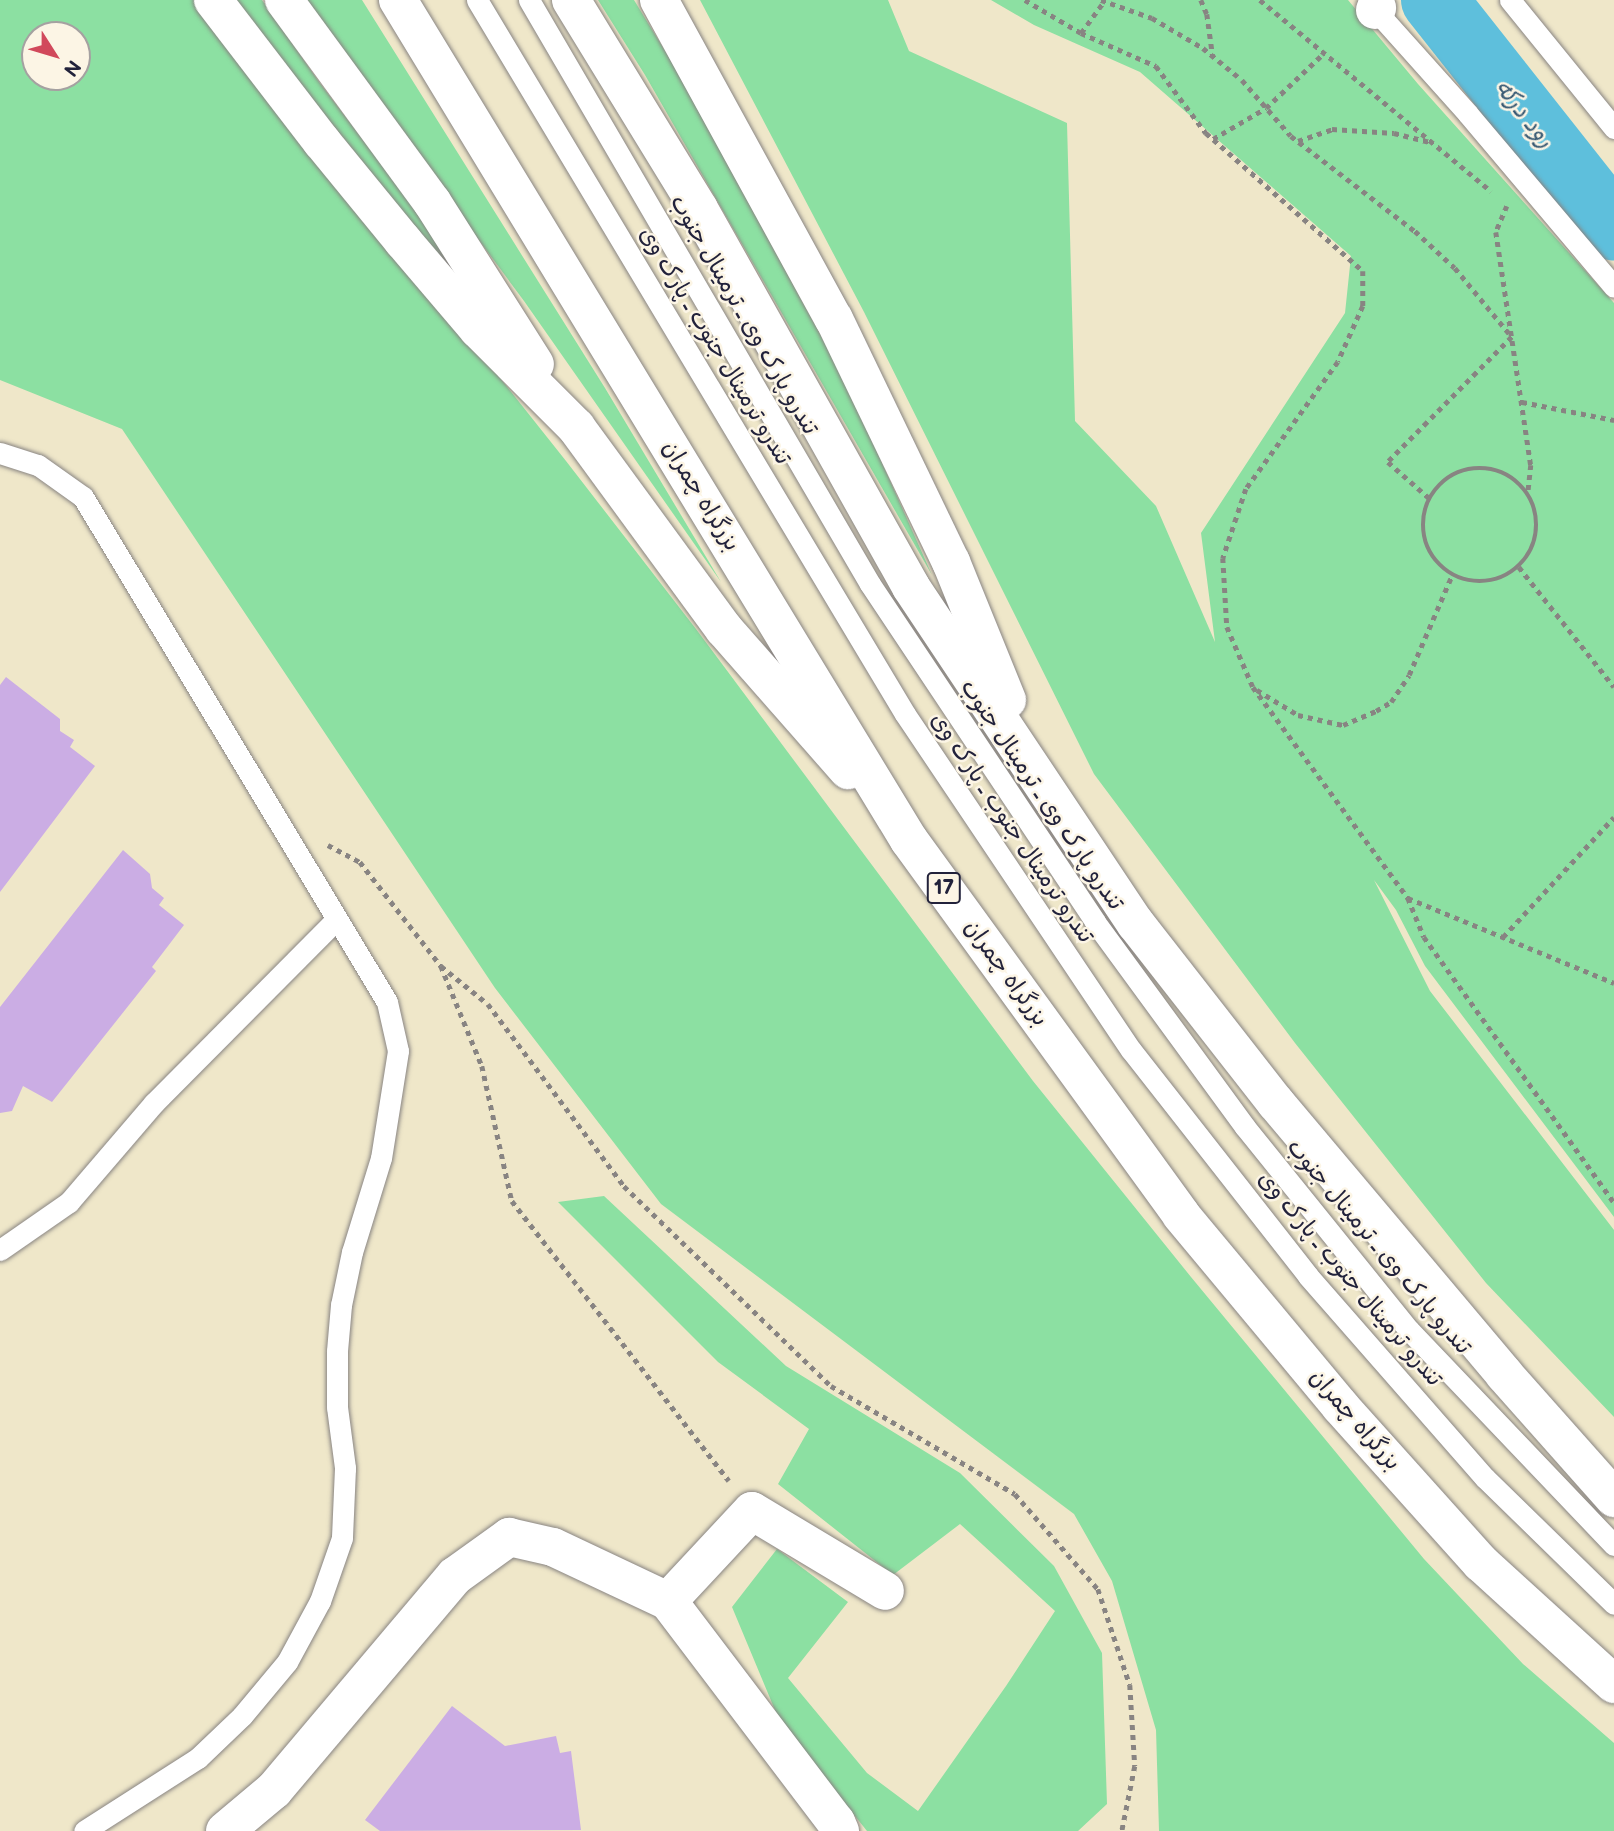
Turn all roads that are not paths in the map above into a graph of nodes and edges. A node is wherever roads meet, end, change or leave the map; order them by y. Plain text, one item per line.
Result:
1 (213, 0) edge
2 (284, 0) edge
3 (398, 0) edge
4 (477, 0) edge
5 (529, 0) edge
6 (571, 0) edge
7 (659, 0) edge
8 (1510, 0) edge
9 (1376, 5) edge
10 (1614, 128) edge
11 (1614, 287) edge
12 (576, 427) junction
13 (0, 453) edge
14 (1037, 773) junction
15 (909, 840) junction
16 (336, 920) junction
17 (0, 1250) edge
18 (1614, 1498) edge
19 (1614, 1545) edge
20 (885, 1591) dead end
21 (668, 1601) junction
22 (1614, 1604) edge
23 (1614, 1684) edge
24 (84, 1831) edge
25 (225, 1831) edge
26 (840, 1831) edge

1 - 12 main road
2 - 12 main road
3 - 15 main road, بزرگراه چمران / 17
4 - 22 lane, تندرو ترمینال جنوب ـ پارک وی
5 - 19 lane, تندرو پارک وی ـ ترمینال جنوب
6 - 14 main road
7 - 14 main road
8 - 10 lane
9 - 11 lane
12 - 15 main road
13 - 16 lane
14 - 18 main road
15 - 23 main road, بزرگراه چمران / 17
16 - 17 lane
16 - 24 lane
20 - 21 main road
21 - 25 main road
21 - 26 main road

